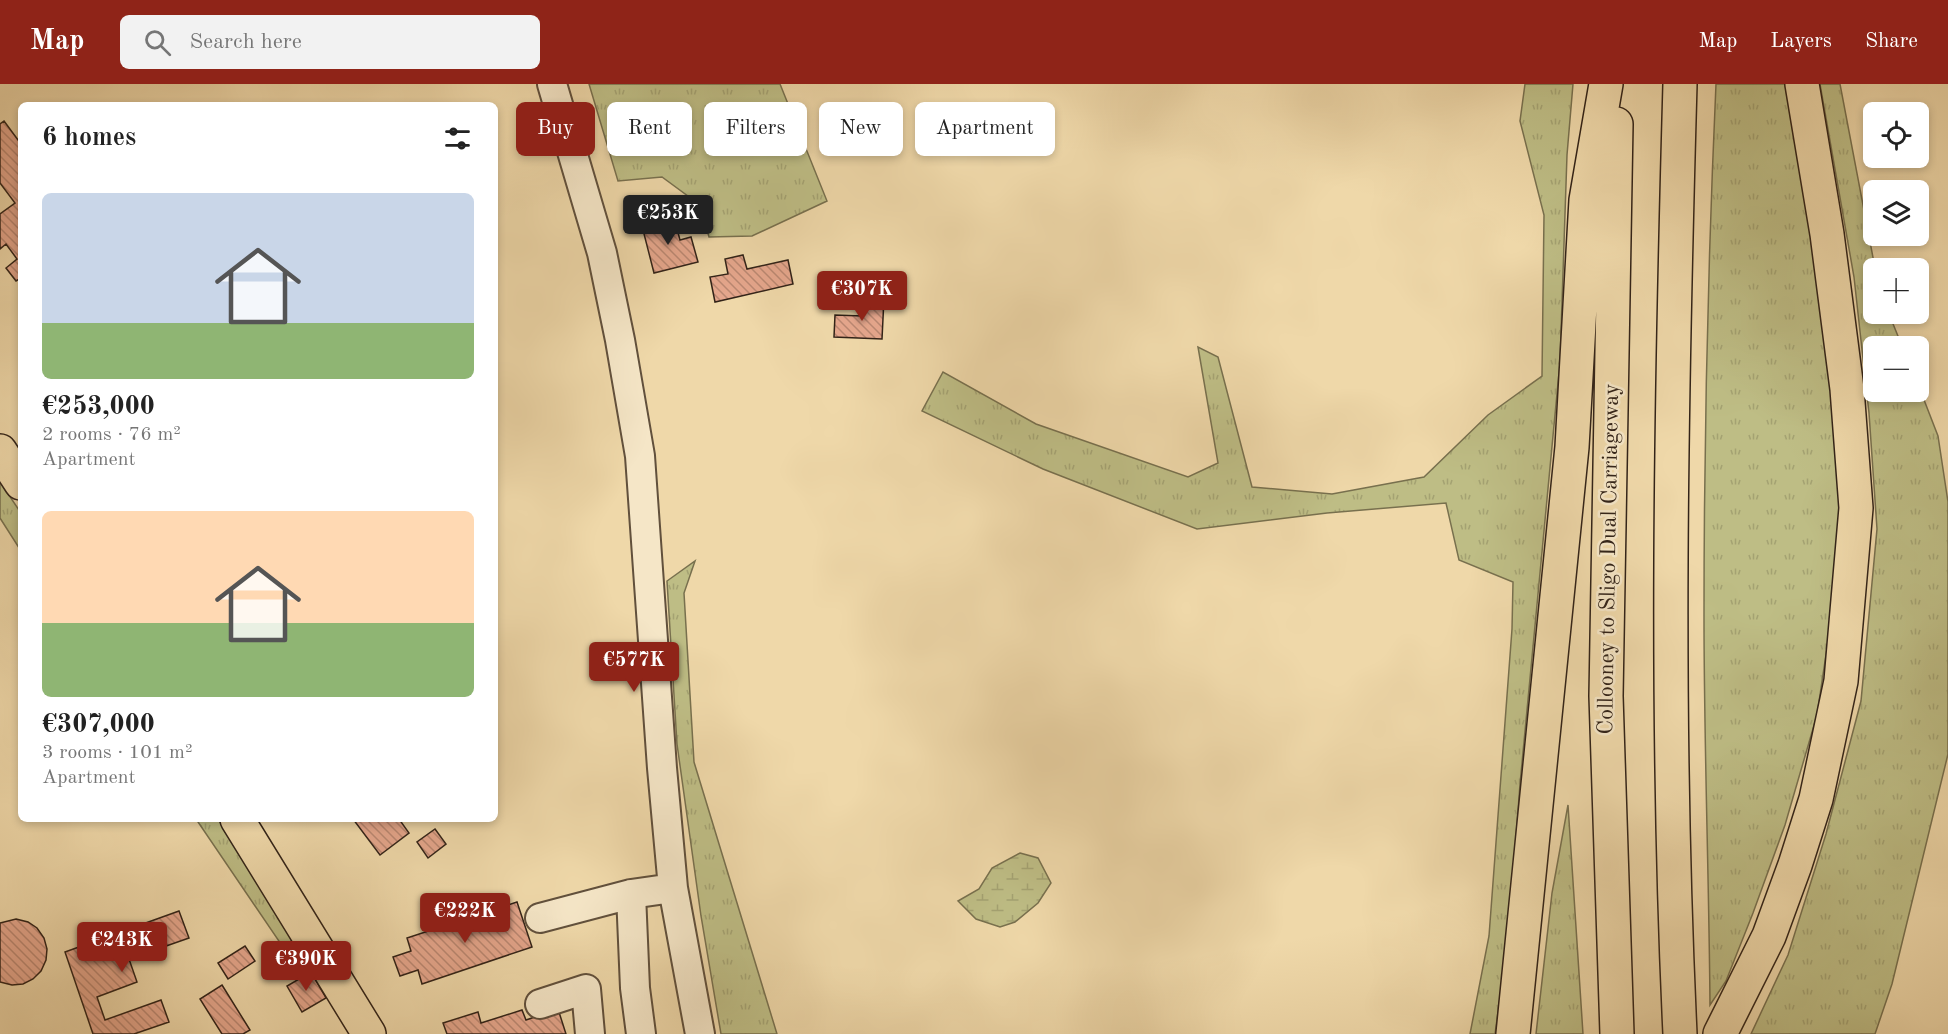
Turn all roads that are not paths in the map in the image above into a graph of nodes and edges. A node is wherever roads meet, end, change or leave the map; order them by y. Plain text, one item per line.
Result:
1 (552, 84) edge
2 (1606, 84) edge
3 (1617, 84) edge
4 (1680, 84) edge
5 (1802, 84) edge
6 (0, 451) edge
7 (18, 478) edge
8 (239, 822) edge
9 (673, 888) junction
10 (631, 894) junction
11 (540, 918) dead end
12 (540, 1004) dead end
13 (369, 1034) edge
14 (590, 1034) edge
15 (641, 1034) edge
16 (700, 1034) edge
17 (1513, 1034) edge
18 (1617, 1034) edge
19 (1680, 1034) edge
20 (1720, 1034) edge

1 - 9 street
2 - 17 main road
3 - 18 main road, Collooney to Sligo Dual Carriageway
4 - 19 main road
5 - 20 main road
6 - 7 main road
8 - 13 main road
9 - 10 street
9 - 16 street
10 - 11 street
10 - 15 street
12 - 14 street

